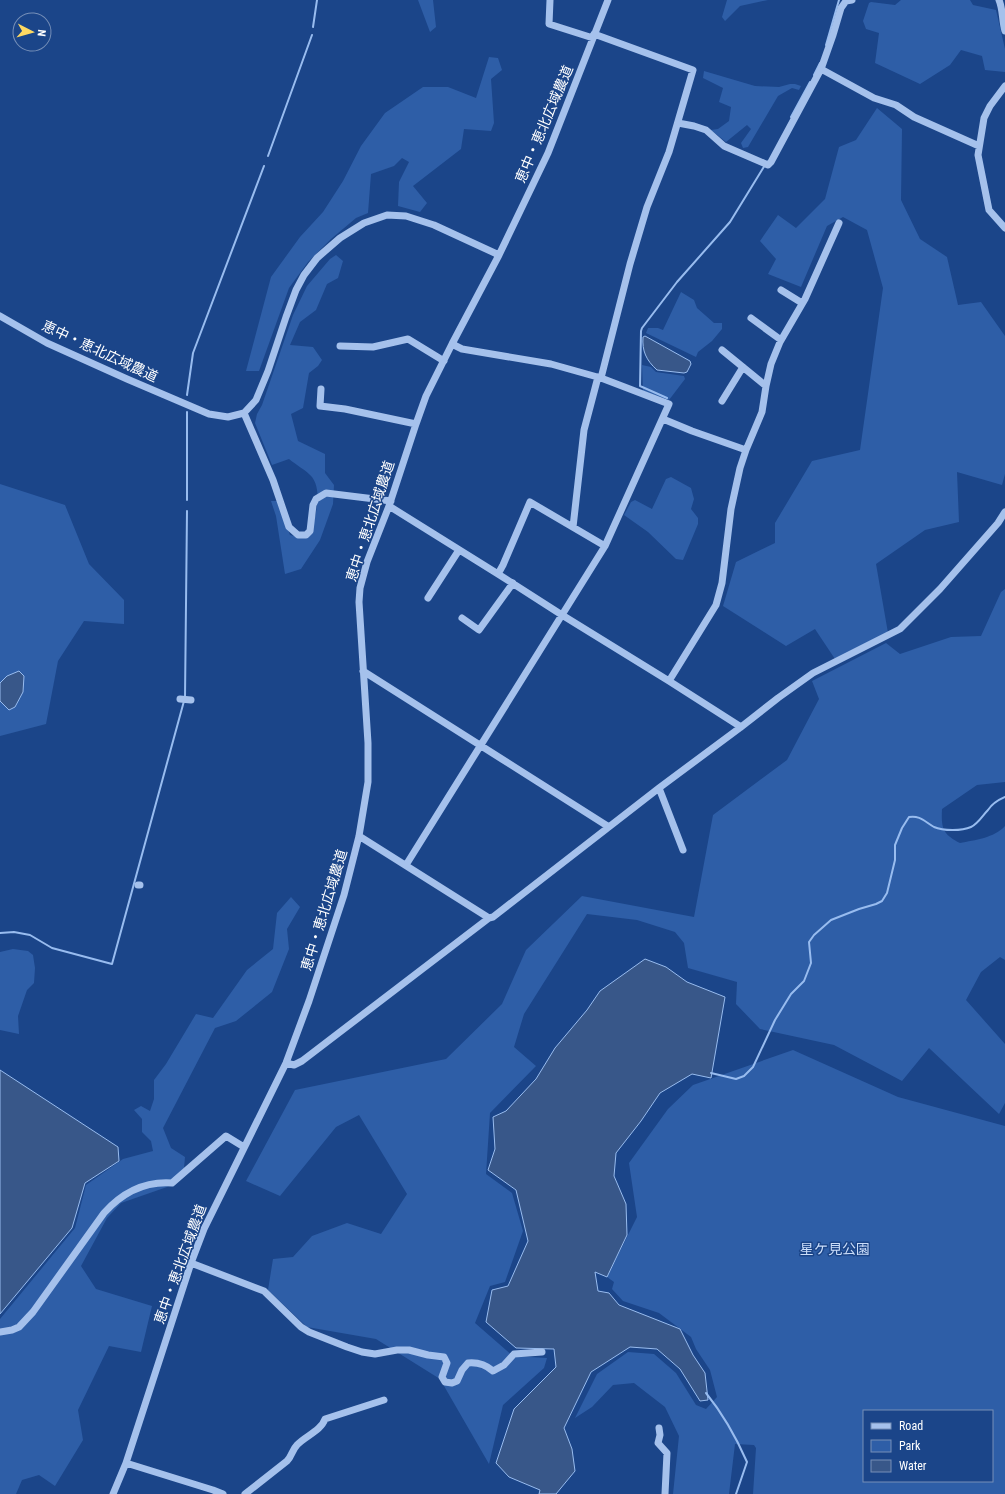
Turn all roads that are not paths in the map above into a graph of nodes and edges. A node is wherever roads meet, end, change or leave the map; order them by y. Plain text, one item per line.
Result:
1 (550, 0) edge
2 (608, 0) edge
3 (852, 0) edge
4 (999, 0) edge
5 (1005, 31) edge
6 (593, 36) junction
7 (821, 70) junction
8 (1005, 86) edge
9 (678, 123) junction
10 (979, 146) junction
11 (839, 223) dead end
12 (1005, 228) edge
13 (499, 255) junction
14 (781, 290) dead end
15 (802, 303) junction
16 (0, 316) edge
17 (751, 318) dead end
18 (781, 340) junction
19 (452, 344) junction
20 (340, 346) dead end
21 (722, 350) dead end
22 (444, 361) junction
23 (743, 367) junction
24 (600, 377) junction
25 (766, 386) junction
26 (321, 389) dead end
27 (722, 401) dead end
28 (244, 412) junction
29 (663, 419) junction
30 (416, 424) junction
31 (746, 450) junction
32 (390, 504) junction
33 (1005, 512) edge
34 (573, 527) junction
35 (605, 546) junction
36 (459, 550) junction
37 (498, 574) junction
38 (513, 583) junction
39 (428, 598) dead end
40 (562, 615) junction
41 (462, 618) dead end
42 (363, 671) junction
43 (669, 681) junction
44 (180, 699) dead end
45 (190, 700) dead end
46 (741, 728) junction
47 (479, 746) junction
48 (659, 788) junction
49 (609, 827) junction
50 (359, 836) junction
51 (683, 850) dead end
52 (406, 865) junction
53 (489, 918) junction
54 (286, 1063) junction
55 (244, 1147) junction
56 (191, 1263) junction
57 (0, 1332) edge
58 (542, 1352) dead end
59 (384, 1400) dead end
60 (659, 1428) dead end
61 (126, 1463) junction
62 (113, 1494) edge
63 (223, 1494) edge
64 (245, 1494) edge
65 (665, 1494) edge

1 - 6 street
2 - 6 street, 恵中・恵北広域農道
3 - 7 street
4 - 5 street
6 - 9 street
6 - 13 street, 恵中・恵北広域農道
7 - 9 street
7 - 10 street
8 - 10 street
9 - 24 street
10 - 12 street
11 - 15 street
13 - 19 street, 恵中・恵北広域農道
13 - 28 street
14 - 15 street
15 - 18 street
16 - 28 street, 恵中・恵北広域農道
17 - 18 street
18 - 25 street
19 - 22 street, 恵中・恵北広域農道
19 - 24 street
20 - 22 street
21 - 23 street
22 - 30 street, 恵中・恵北広域農道
23 - 25 street
23 - 27 street
24 - 29 street
24 - 34 street
25 - 31 street
26 - 30 street
28 - 32 street
29 - 31 street
29 - 35 street
30 - 32 street, 恵中・恵北広域農道
31 - 43 street
32 - 36 street
32 - 42 street, 恵中・恵北広域農道
33 - 46 street
34 - 35 street
34 - 37 street
35 - 40 street
36 - 37 street
36 - 39 street
37 - 38 street
38 - 40 street
38 - 41 street
40 - 43 street
40 - 47 street
42 - 47 street
42 - 50 street, 恵中・恵北広域農道
43 - 46 street
44 - 45 street
46 - 48 street
47 - 49 street
47 - 52 street
48 - 49 street
48 - 51 street
49 - 53 street
50 - 52 street
50 - 54 street, 恵中・恵北広域農道
52 - 53 street
53 - 54 street
54 - 55 street, 恵中・恵北広域農道
55 - 56 street, 恵中・恵北広域農道
55 - 57 street
56 - 58 street
56 - 61 street, 恵中・恵北広域農道
59 - 64 street
60 - 65 street
61 - 62 street, 恵中・恵北広域農道
61 - 63 street

